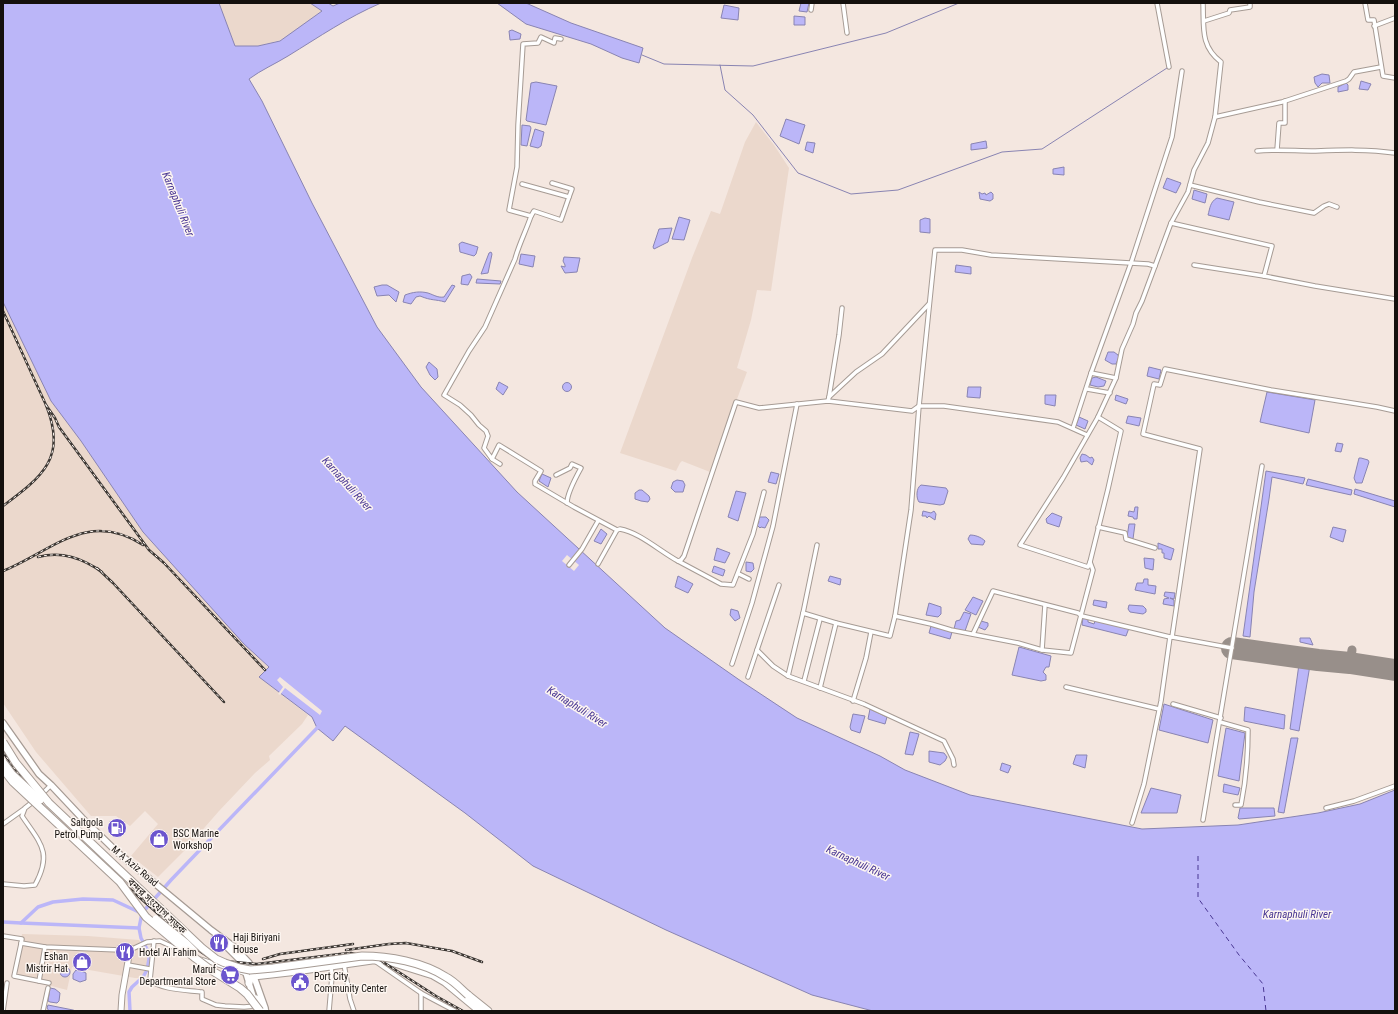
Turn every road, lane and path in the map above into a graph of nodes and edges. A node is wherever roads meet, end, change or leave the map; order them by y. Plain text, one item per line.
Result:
1 (812, 3) edge
2 (843, 3) edge
3 (1157, 3) edge
4 (1203, 3) edge
5 (1250, 3) edge
6 (1365, 3) edge
7 (811, 10) dead end
8 (1395, 18) edge
9 (1204, 21) junction
10 (1374, 26) junction
11 (847, 33) dead end
12 (561, 39) dead end
13 (1169, 67) dead end
14 (1381, 67) junction
15 (1182, 71) dead end
16 (1395, 78) edge
17 (1285, 101) junction
18 (1215, 117) junction
19 (1277, 150) junction
20 (1257, 151) dead end
21 (1395, 153) edge
22 (552, 183) dead end
23 (522, 184) dead end
24 (1190, 185) junction
25 (569, 197) junction
26 (1337, 207) dead end
27 (531, 216) junction
28 (1171, 223) junction
29 (1131, 263) junction
30 (1155, 266) junction
31 (1194, 266) dead end
32 (1264, 276) junction
33 (1395, 299) edge
34 (930, 304) junction
35 (842, 308) dead end
36 (1091, 373) junction
37 (1116, 378) junction
38 (1087, 389) junction
39 (1110, 393) junction
40 (828, 399) junction
41 (797, 404) junction
42 (919, 406) junction
43 (1395, 411) edge
44 (1098, 417) junction
45 (1073, 428) junction
46 (1087, 435) junction
47 (492, 459) junction
48 (500, 464) dead end
49 (1262, 466) dead end
50 (556, 475) dead end
51 (764, 492) dead end
52 (567, 504) junction
53 (598, 521) junction
54 (1098, 527) junction
55 (617, 530) junction
56 (817, 545) dead end
57 (1155, 548) dead end
58 (678, 561) junction
59 (1090, 562) junction
60 (598, 564) dead end
61 (569, 565) dead end
62 (739, 574) junction
63 (749, 579) dead end
64 (780, 585) dead end
65 (1045, 605) junction
66 (803, 613) junction
67 (895, 616) junction
68 (1082, 616) junction
69 (820, 618) junction
70 (836, 623) junction
71 (871, 632) junction
72 (973, 634) junction
73 (1171, 637) junction
74 (1232, 648) junction
75 (757, 650) junction
76 (1042, 650) junction
77 (732, 664) dead end
78 (788, 676) junction
79 (748, 677) dead end
80 (804, 681) junction
81 (1066, 687) dead end
82 (820, 688) junction
83 (853, 701) junction
84 (1173, 704) dead end
85 (1159, 709) junction
86 (1221, 718) junction
87 (1220, 722) junction
88 (3, 723) edge
89 (3, 742) edge
90 (3, 762) edge
91 (954, 765) dead end
92 (3, 769) edge
93 (51, 785) junction
94 (1395, 786) edge
95 (1235, 805) dead end
96 (25, 808) junction
97 (1326, 808) dead end
98 (1203, 820) dead end
99 (1132, 823) dead end
100 (3, 824) edge
101 (3, 884) edge
102 (3, 936) edge
103 (154, 941) junction
104 (21, 943) junction
105 (45, 947) junction
106 (130, 950) junction
107 (372, 960) junction
108 (344, 964) junction
109 (128, 965) junction
110 (331, 966) junction
111 (150, 969) junction
112 (250, 975) junction
113 (39, 981) junction
114 (7, 983) dead end
115 (49, 983) dead end
116 (249, 983) joint
117 (48, 988) dead end
118 (421, 993) junction
119 (258, 1007) edge
120 (478, 1010) edge
121 (3, 1011) edge
122 (43, 1011) edge
123 (121, 1011) edge
124 (266, 1011) edge
125 (329, 1011) edge
126 (354, 1011) edge
127 (421, 1011) edge
128 (455, 1011) edge
129 (488, 1011) edge

1 - 7 street
2 - 11 street
3 - 13 street
4 - 9 street
5 - 9 street
6 - 10 street
8 - 10 street
9 - 18 street
10 - 14 street
12 - 27 street
14 - 16 street
14 - 17 street
15 - 29 street
17 - 18 street
17 - 19 street
18 - 24 street
19 - 20 street
19 - 21 street
22 - 25 street
23 - 25 street
24 - 26 street
24 - 28 street
25 - 27 street
27 - 47 street
28 - 30 street
28 - 32 street
29 - 30 street
29 - 34 street
29 - 36 street
30 - 37 street
31 - 32 street
32 - 33 street
34 - 40 street
34 - 42 street
35 - 40 street
36 - 37 street
36 - 38 street
37 - 39 street
38 - 39 street
38 - 45 street
39 - 44 street
40 - 41 street
40 - 42 street
41 - 58 street
41 - 77 street
42 - 45 street
42 - 67 street
43 - 73 street
44 - 46 street
44 - 54 street
45 - 46 street
46 - 59 street
47 - 48 street
47 - 52 street
49 - 74 street
50 - 52 street
51 - 62 street
52 - 53 street
53 - 55 street
53 - 61 street
54 - 57 street
54 - 59 street
55 - 58 street
55 - 60 street
56 - 66 street
58 - 62 street
59 - 68 street
62 - 63 street
64 - 75 street
65 - 68 street
65 - 72 street
65 - 76 street
66 - 69 street
66 - 78 street
67 - 71 street
67 - 72 street
68 - 73 street
68 - 76 street
69 - 70 street
69 - 80 street
70 - 71 street
70 - 82 street
71 - 83 street
72 - 76 street
73 - 74 street
73 - 85 street
74 - 86 street
75 - 78 street
75 - 79 street
78 - 80 street
80 - 82 street
81 - 85 street
82 - 83 street
83 - 91 street
84 - 86 street
85 - 99 street
86 - 87 street
87 - 95 street
87 - 98 street
88 - 93 main road, M A Aziz Road
89 - 129 highway, বন্দর সংযোগ সড়ক, bridge
90 - 119 highway, bridge
92 - 119 highway, bridge
93 - 96 street
93 - 112 main road, M A Aziz Road
94 - 97 street
96 - 100 street
96 - 101 street
102 - 104 street
103 - 106 street
103 - 111 street
103 - 112 street
104 - 105 street
104 - 113 street
105 - 106 street
105 - 113 street
106 - 109 street
107 - 108 highway
107 - 118 street
107 - 120 highway
108 - 110 highway
108 - 126 street
109 - 111 street
109 - 123 street
110 - 112 highway
110 - 125 street
111 - 119 street
112 - 116 highway
112 - 124 main road, M A Aziz Road
113 - 115 street
114 - 121 street
116 - 119 main road
117 - 122 street
118 - 127 street
118 - 128 street
119 - 124 highway

